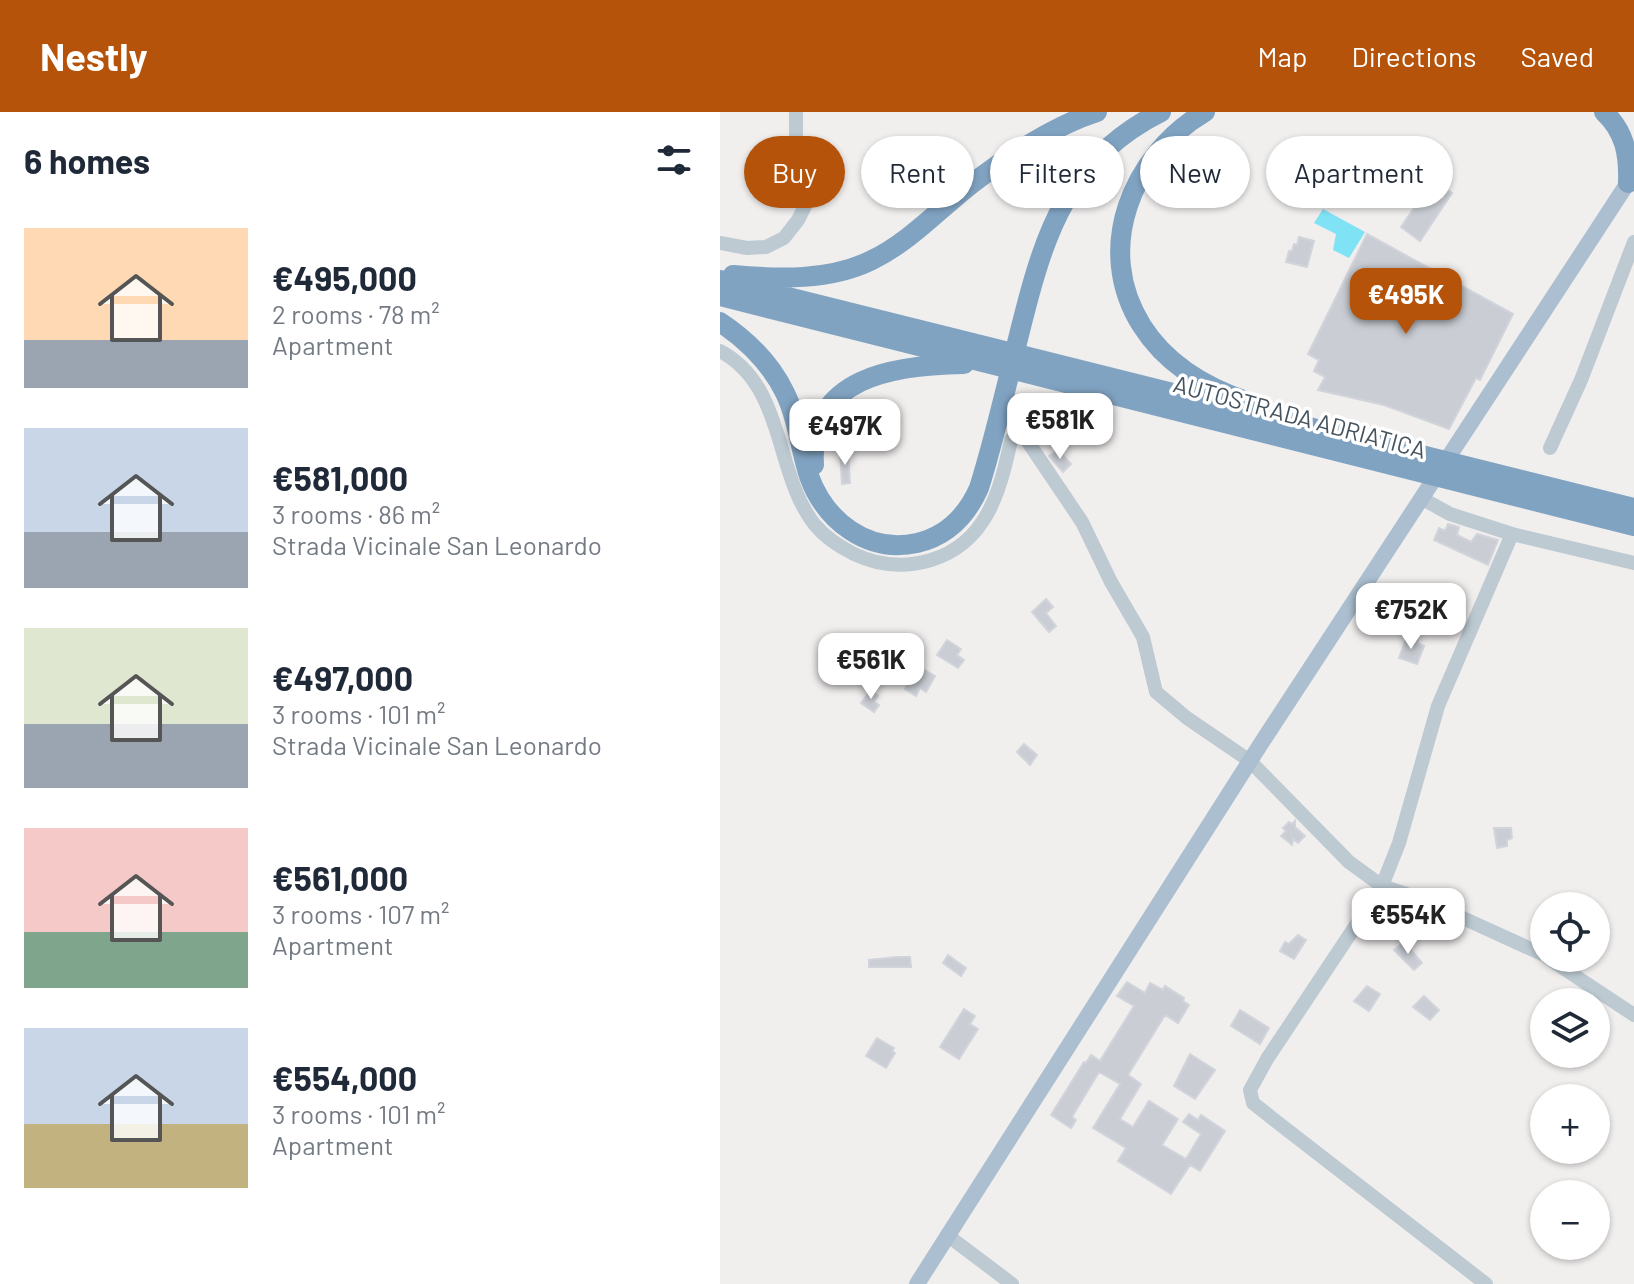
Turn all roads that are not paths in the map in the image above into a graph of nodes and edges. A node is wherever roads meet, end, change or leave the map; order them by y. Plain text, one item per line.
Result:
1 (796, 112) edge
2 (1097, 112) edge
3 (1161, 112) edge
4 (1205, 112) edge
5 (1604, 112) edge
6 (1631, 178) edge
7 (1634, 242) edge
8 (720, 243) edge
9 (720, 272) edge
10 (720, 280) edge
11 (720, 296) edge
12 (720, 322) edge
13 (720, 351) edge
14 (986, 355) junction
15 (1035, 366) junction
16 (1371, 441) junction
17 (1550, 448) dead end
18 (1398, 458) junction
19 (1478, 478) junction
20 (818, 493) junction
21 (1421, 498) junction
22 (1634, 508) edge
23 (1634, 526) edge
24 (1512, 534) junction
25 (1634, 563) edge
26 (1250, 761) junction
27 (1382, 886) junction
28 (1530, 950) edge
29 (1569, 972) edge
30 (1634, 1015) edge
31 (947, 1235) junction
32 (917, 1284) edge
33 (1012, 1284) edge
34 (1486, 1284) edge

1 - 8 street
2 - 9 highway
3 - 20 highway
4 - 16 highway
5 - 6 highway
6 - 21 main road
7 - 17 street
10 - 14 highway, AUTOSTRADA ADRIATICA
11 - 14 highway, AUTOSTRADA ADRIATICA
12 - 20 highway
13 - 26 street
14 - 15 highway, AUTOSTRADA ADRIATICA
14 - 20 highway
15 - 16 highway, AUTOSTRADA ADRIATICA
15 - 18 highway, AUTOSTRADA ADRIATICA
16 - 18 highway, AUTOSTRADA ADRIATICA
18 - 19 highway, AUTOSTRADA ADRIATICA
19 - 22 highway, AUTOSTRADA ADRIATICA
19 - 23 highway, AUTOSTRADA ADRIATICA
21 - 24 street
21 - 26 main road
24 - 25 street
24 - 27 street
26 - 27 street
26 - 31 main road
27 - 28 street
27 - 34 street
29 - 30 street
31 - 32 main road
31 - 33 street

